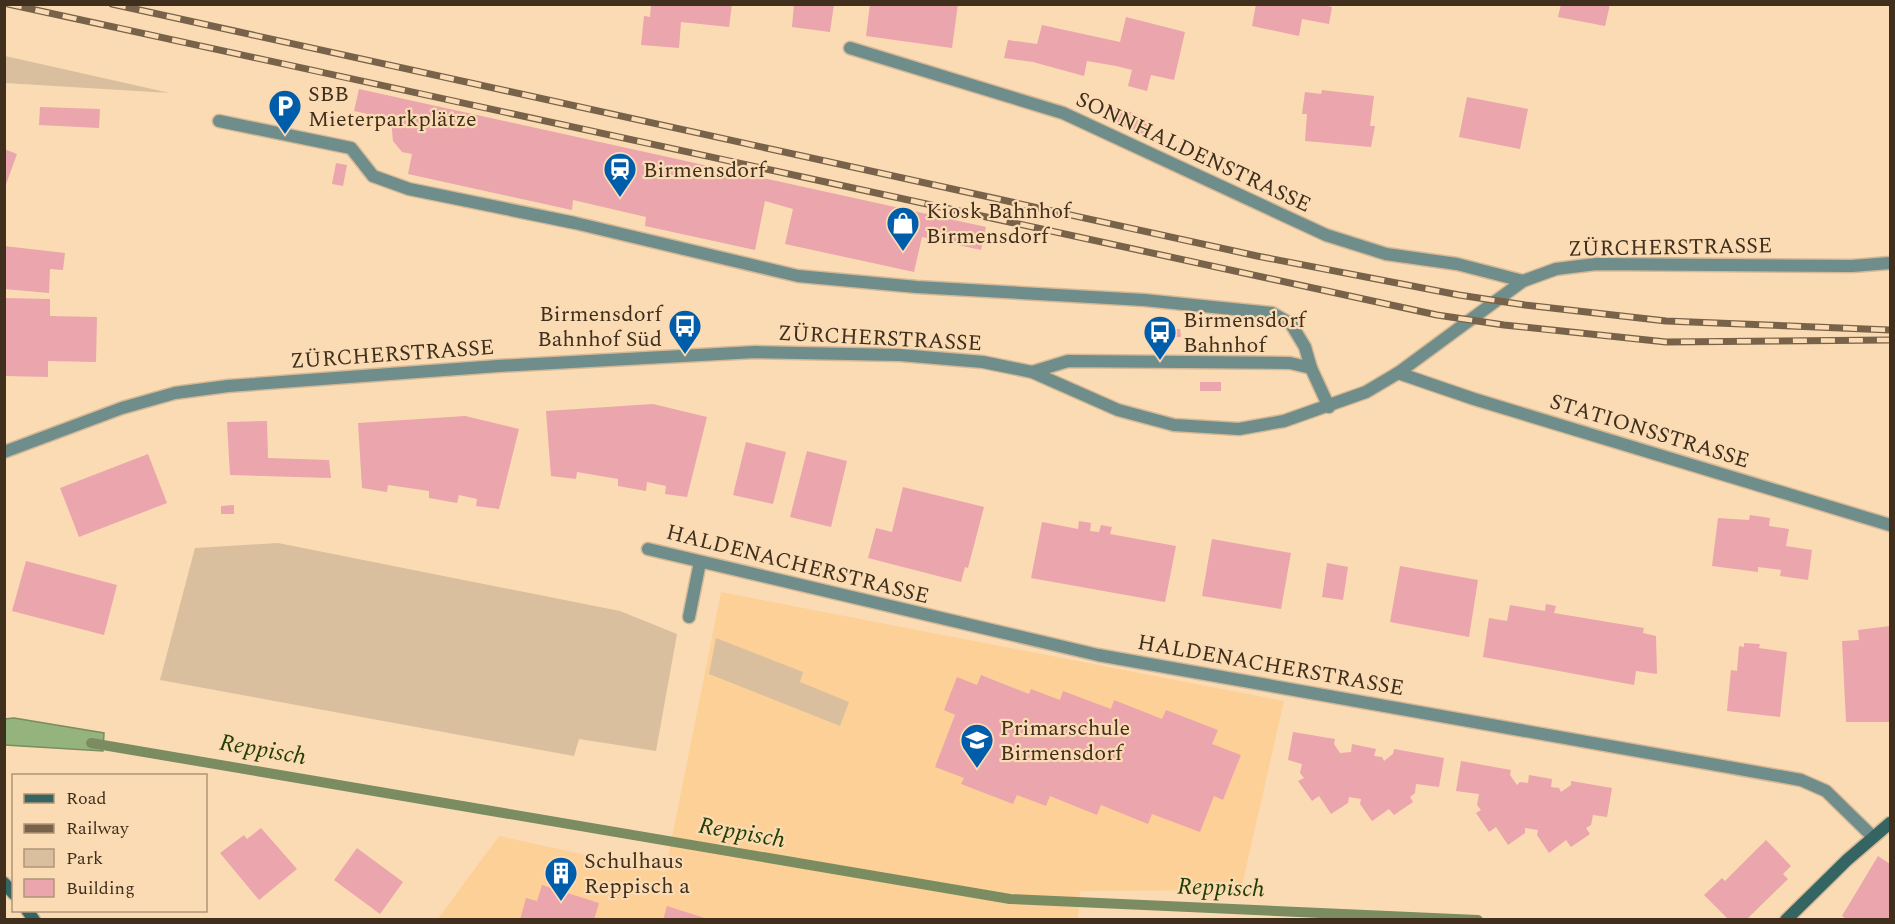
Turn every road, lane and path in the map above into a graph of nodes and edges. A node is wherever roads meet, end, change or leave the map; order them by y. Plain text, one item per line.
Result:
1 (850, 48) dead end
2 (219, 121) dead end
3 (1890, 263) edge
4 (1523, 281) junction
5 (1311, 368) junction
6 (1032, 372) junction
7 (1398, 373) junction
8 (1329, 407) junction
9 (4, 452) edge
10 (1890, 525) edge
11 (648, 549) dead end
12 (700, 561) junction
13 (688, 617) dead end
14 (1890, 823) edge
15 (1873, 837) junction
16 (1786, 920) edge

1 - 4 street, SONNHALDENSTRASSE
2 - 5 street
3 - 4 street, ZÜRCHERSTRASSE
4 - 7 street, ZÜRCHERSTRASSE
5 - 6 street
5 - 8 street
6 - 8 street, ZÜRCHERSTRASSE
6 - 9 street, ZÜRCHERSTRASSE
7 - 8 street, ZÜRCHERSTRASSE
7 - 10 street, STATIONSSTRASSE
11 - 12 street, HALDENACHERSTRASSE
12 - 13 street
12 - 15 street, HALDENACHERSTRASSE
14 - 15 street
15 - 16 street

